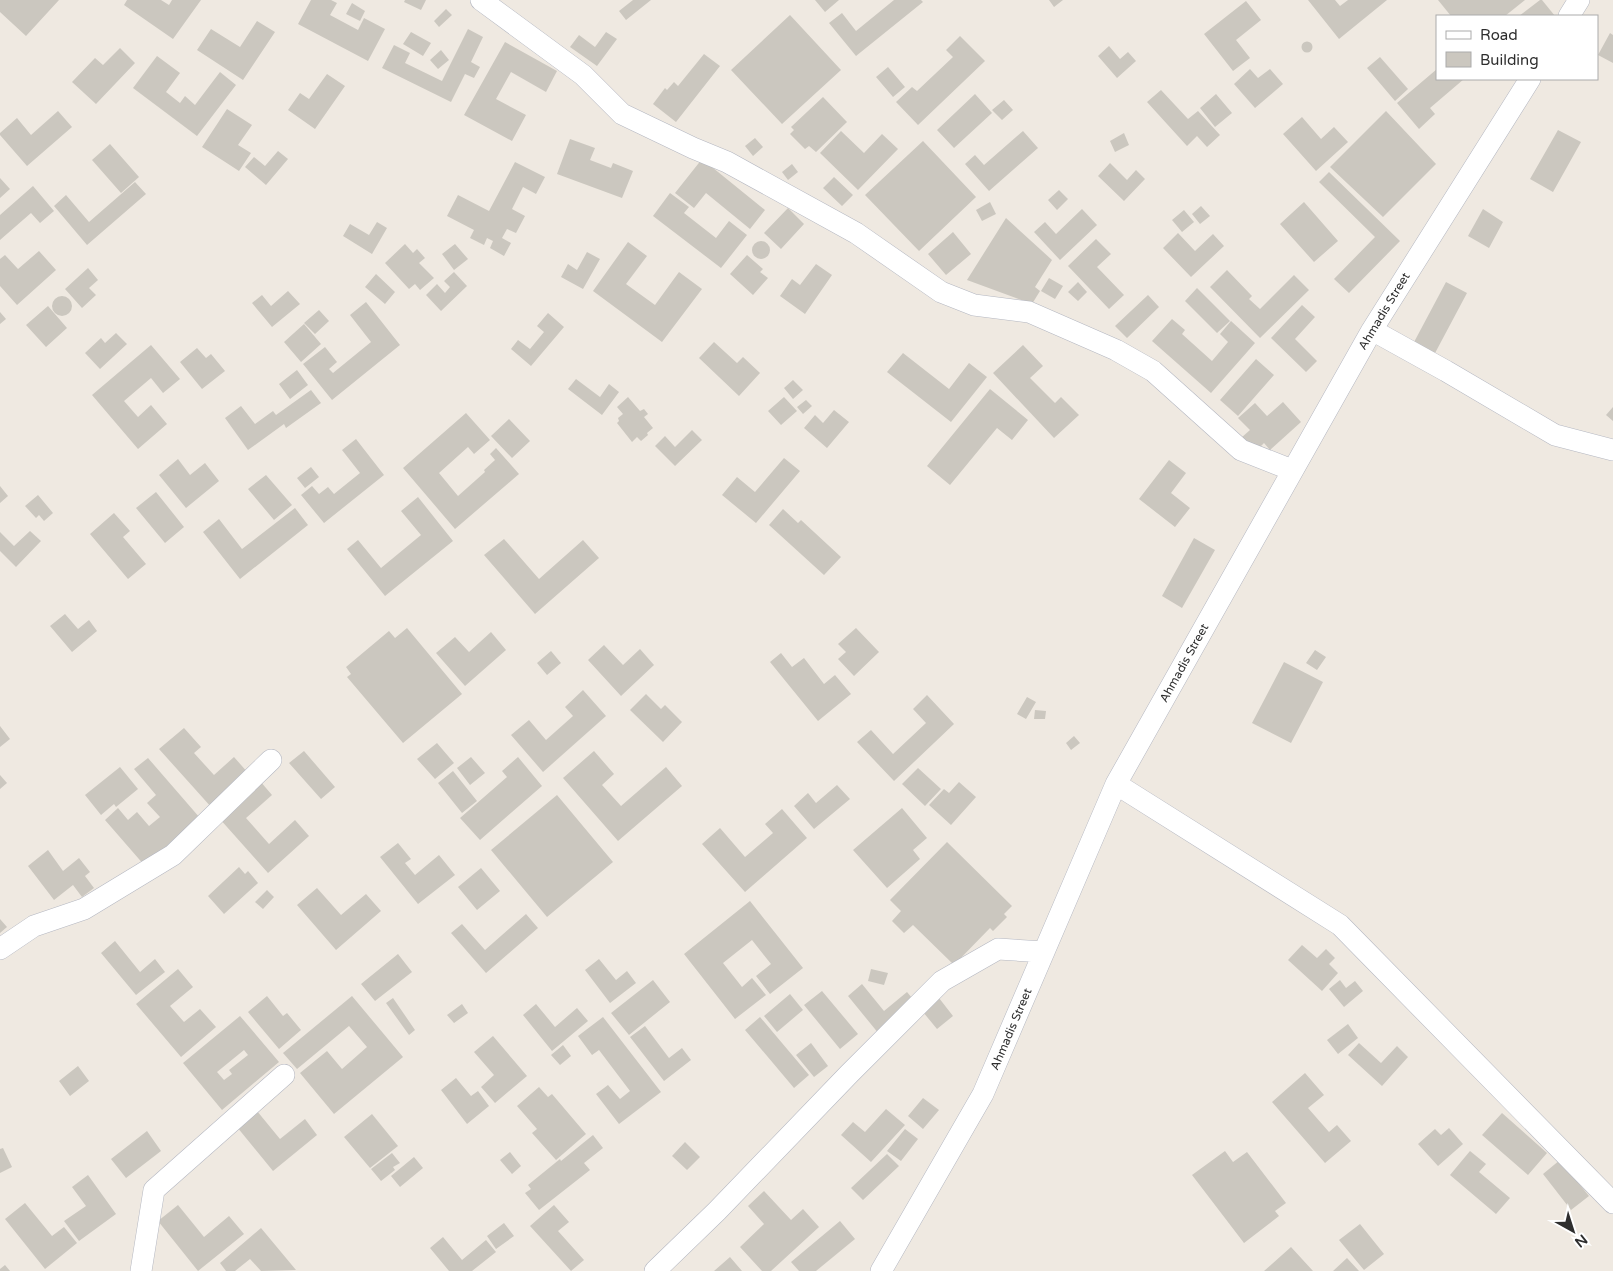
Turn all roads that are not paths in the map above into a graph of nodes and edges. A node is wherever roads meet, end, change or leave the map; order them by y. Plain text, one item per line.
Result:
1 (481, 0) edge
2 (1579, 0) edge
3 (1570, 15) edge
4 (1529, 80) edge
5 (1372, 330) junction
6 (1613, 450) edge
7 (1292, 470) junction
8 (272, 760) dead end
9 (1116, 784) junction
10 (0, 949) edge
11 (1044, 952) junction
12 (284, 1075) dead end
13 (1613, 1203) edge
14 (141, 1271) edge
15 (655, 1271) edge
16 (881, 1271) edge

1 - 7 street
2 - 3 street
4 - 5 street, Ahmadis Street
5 - 6 street
5 - 7 street, Ahmadis Street
7 - 9 street, Ahmadis Street
8 - 10 street
9 - 11 street, Ahmadis Street
9 - 13 street
11 - 15 street
11 - 16 street, Ahmadis Street
12 - 14 street

